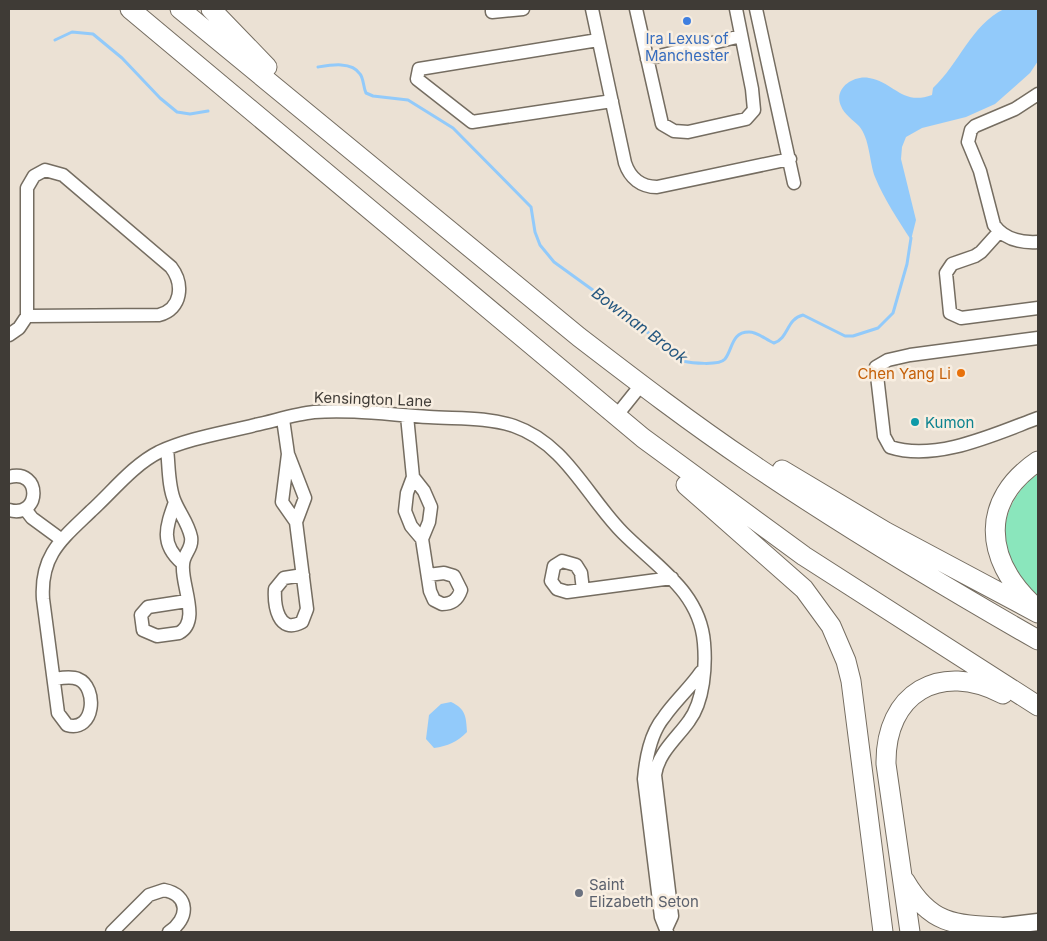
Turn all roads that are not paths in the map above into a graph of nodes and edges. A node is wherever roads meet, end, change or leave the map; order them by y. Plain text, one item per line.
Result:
1 (130, 9) edge
2 (180, 9) edge
3 (211, 9) edge
4 (492, 9) edge
5 (523, 9) edge
6 (592, 9) edge
7 (636, 9) edge
8 (736, 9) edge
9 (756, 9) edge
10 (741, 36) junction
11 (598, 40) junction
12 (647, 59) junction
13 (1038, 94) edge
14 (612, 101) junction
15 (327, 128) junction
16 (790, 159) junction
17 (794, 183) dead end
18 (999, 232) junction
19 (1038, 242) edge
20 (1038, 308) edge
21 (27, 316) junction
22 (9, 335) edge
23 (578, 337) junction
24 (1038, 338) edge
25 (641, 385) junction
26 (617, 415) junction
27 (407, 416) junction
28 (1038, 418) edge
29 (284, 419) junction
30 (643, 438) junction
31 (166, 449) junction
32 (288, 454) junction
33 (1038, 461) edge
34 (9, 477) edge
35 (413, 477) junction
36 (174, 502) junction
37 (25, 509) junction
38 (9, 510) edge
39 (296, 522) junction
40 (422, 539) junction
41 (62, 540) junction
42 (182, 563) junction
43 (303, 575) dead end
44 (428, 575) dead end
45 (672, 578) junction
46 (583, 590) dead end
47 (187, 601) dead end
48 (1038, 612) edge
49 (1038, 640) edge
50 (703, 670) junction
51 (54, 679) dead end
52 (674, 706) junction
53 (1038, 706) edge
54 (1038, 713) edge
55 (691, 719) junction
56 (653, 807) junction
57 (900, 874) junction
58 (1038, 922) edge
59 (1000, 927) junction
60 (666, 931) edge
61 (112, 932) edge
62 (169, 932) edge
63 (883, 932) edge
64 (910, 932) edge
65 (960, 932) edge

1 - 26 highway
2 - 15 highway
3 - 15 highway
4 - 5 street
6 - 11 street
7 - 12 street
8 - 10 street
9 - 16 street
10 - 12 street
10 - 12 street
11 - 14 street
11 - 14 street
13 - 18 street
14 - 16 street
15 - 23 highway
16 - 17 street
18 - 19 street
18 - 20 street
21 - 21 street
21 - 22 street
23 - 25 highway
23 - 48 highway
24 - 28 street
25 - 26 street
25 - 49 highway
26 - 30 highway
27 - 29 street, Kensington Lane
27 - 35 street
27 - 45 street, Kensington Lane
29 - 31 street, Kensington Lane
29 - 32 street
30 - 53 highway
30 - 63 highway
31 - 36 street
31 - 41 street, Kensington Lane
32 - 39 street
32 - 39 street
33 - 48 highway
34 - 37 street
35 - 40 street
35 - 40 street
36 - 42 street
36 - 42 street
37 - 38 street
37 - 41 street
39 - 43 street
40 - 44 street
41 - 51 street, Kensington Lane
42 - 47 street
45 - 46 street
45 - 50 street, Kensington Lane
50 - 52 street, Kensington Lane
50 - 55 street, Kensington Lane
52 - 55 street
52 - 56 street, Kensington Lane
54 - 57 highway
55 - 56 street, Kensington Lane
56 - 60 street, Kensington Lane
57 - 59 highway
57 - 64 highway
58 - 59 main road
59 - 65 main road
61 - 62 street

